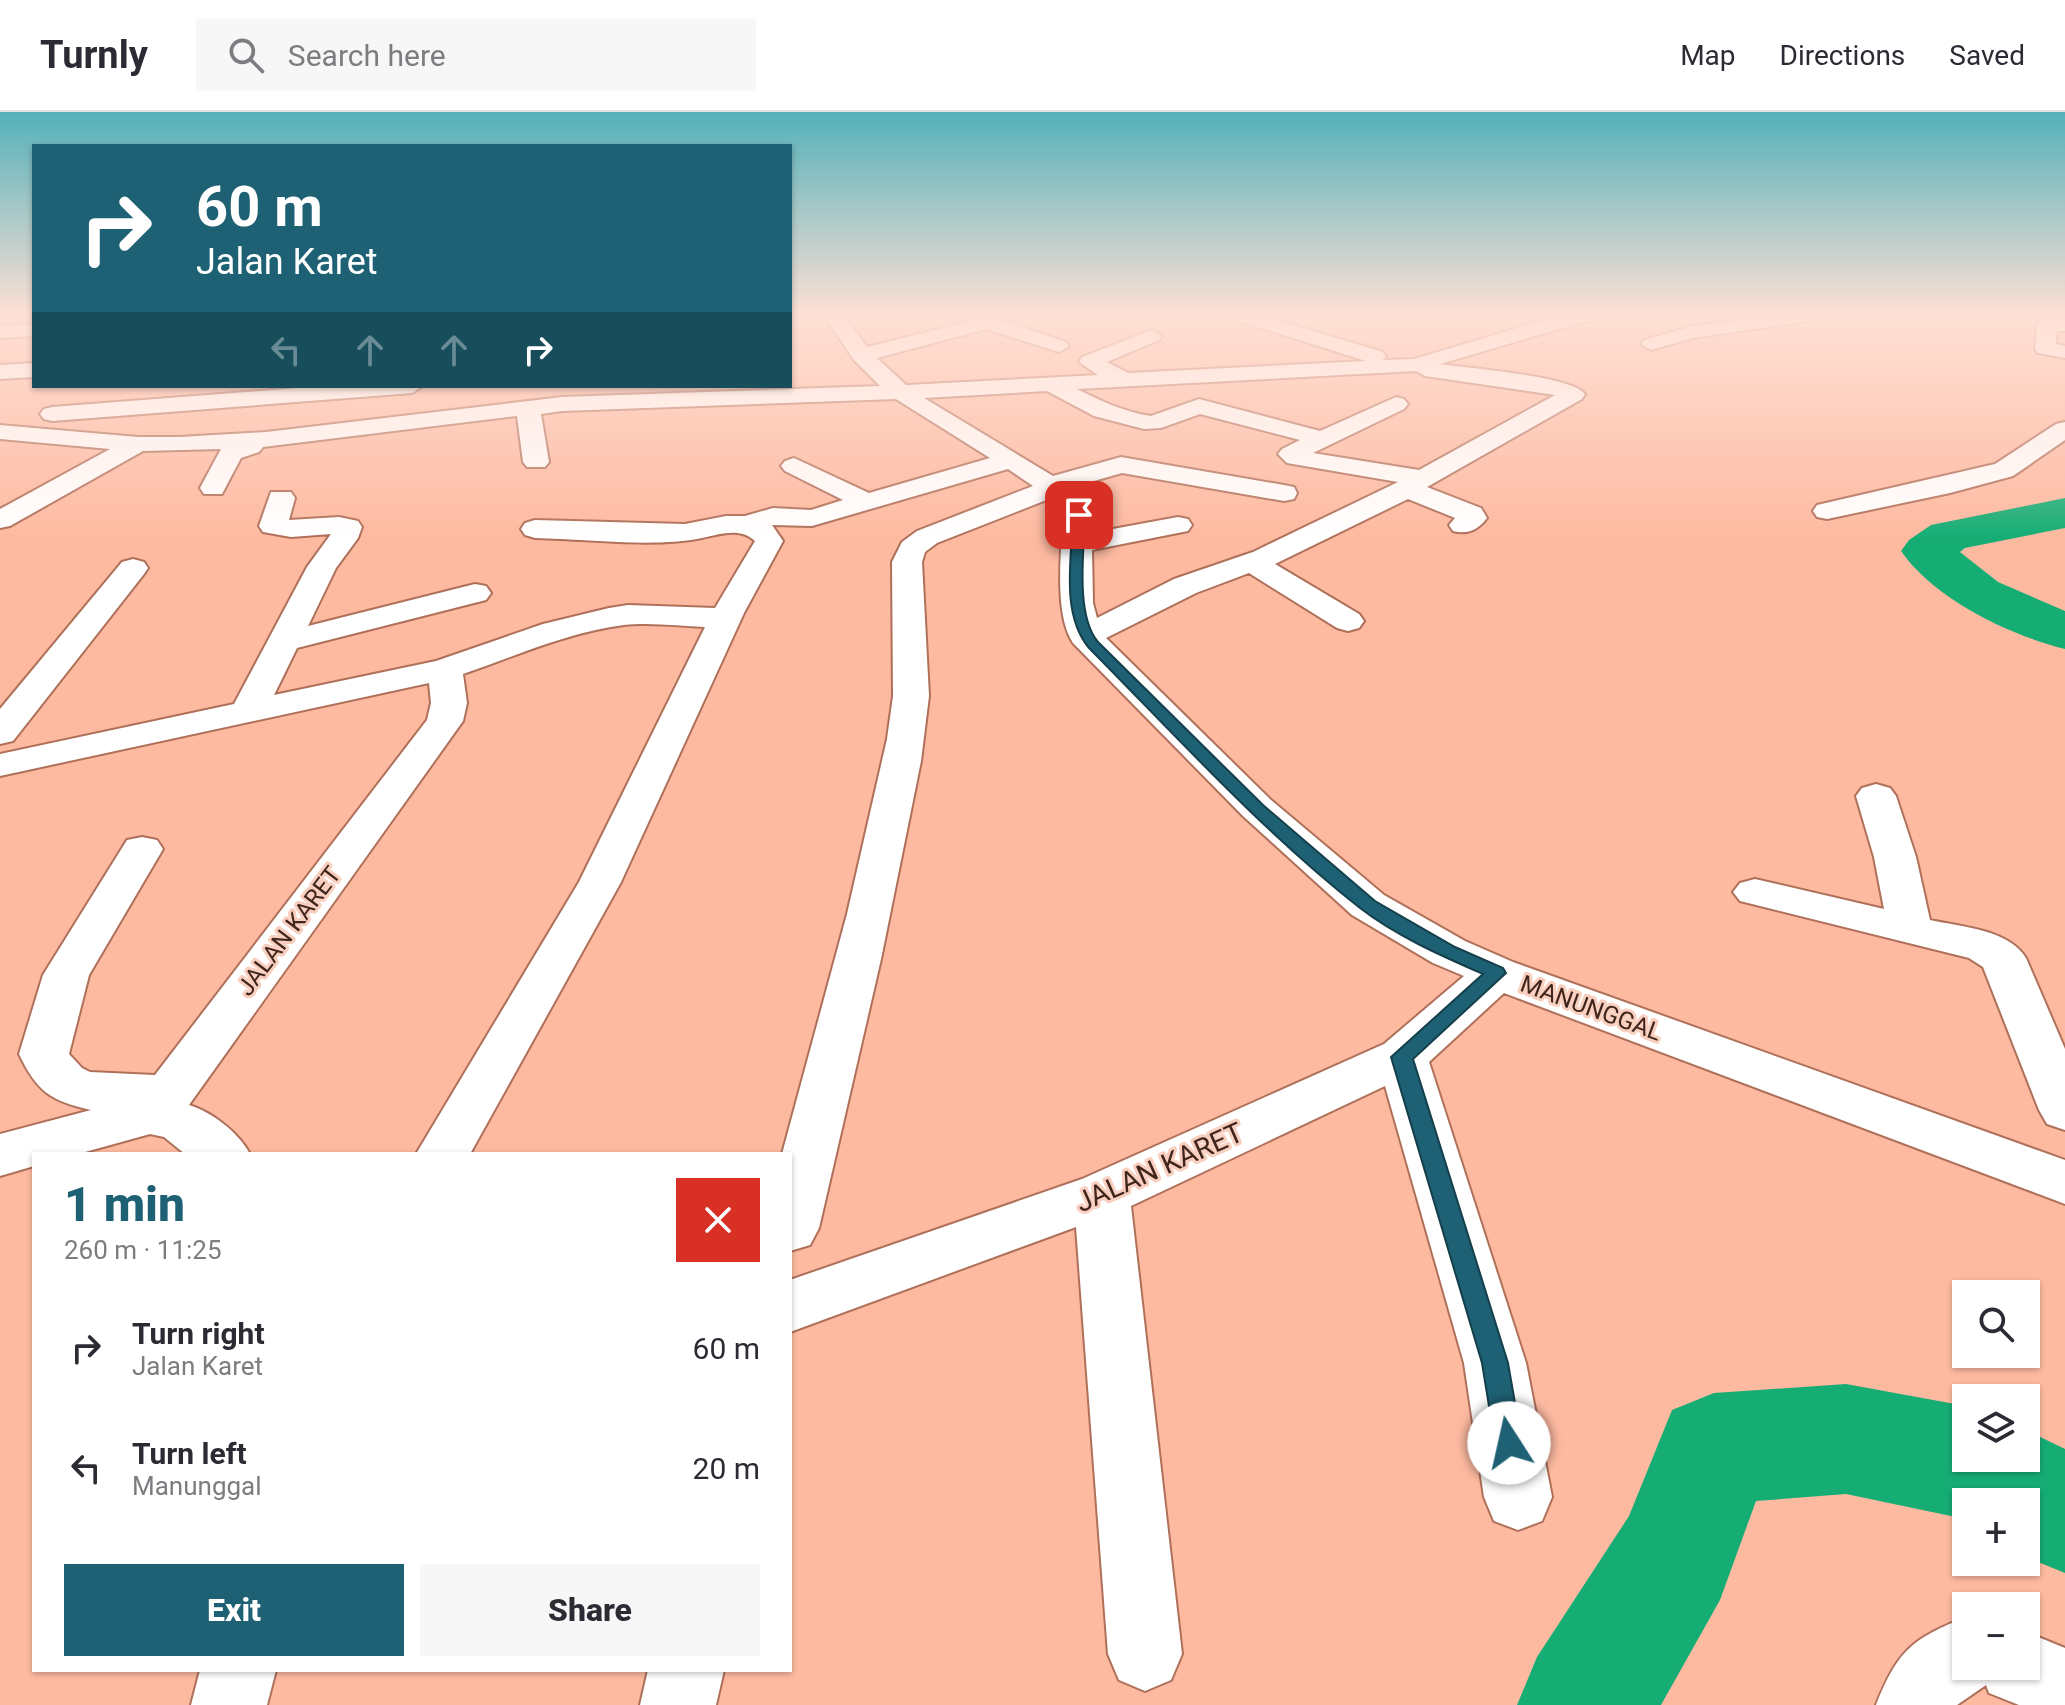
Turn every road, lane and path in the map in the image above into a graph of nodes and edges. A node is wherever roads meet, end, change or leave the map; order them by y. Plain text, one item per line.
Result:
1 (382, 388) edge
2 (512, 388) edge
3 (897, 388) edge
4 (1003, 388) edge
5 (1058, 388) edge
6 (1558, 388) edge
7 (902, 393) junction
8 (1396, 404) dead end
9 (531, 406) junction
10 (0, 418) edge
11 (2065, 429) edge
12 (12, 433) edge
13 (1323, 439) junction
14 (254, 440) junction
15 (138, 444) junction
16 (0, 445) edge
17 (1009, 460) junction
18 (536, 462) dead end
19 (794, 466) dead end
20 (1416, 484) junction
21 (1051, 487) junction
22 (213, 488) dead end
23 (1284, 493) dead end
24 (281, 498) dead end
25 (865, 501) junction
26 (1827, 511) dead end
27 (0, 520) edge
28 (747, 524) junction
29 (1178, 525) dead end
30 (1463, 525) dead end
31 (535, 529) dead end
32 (1078, 544) junction
33 (1251, 562) junction
34 (133, 568) dead end
35 (475, 593) dead end
36 (727, 618) junction
37 (1348, 621) dead end
38 (1085, 636) junction
39 (282, 642) junction
40 (445, 669) junction
41 (248, 711) junction
42 (0, 733) edge
43 (0, 765) edge
44 (1876, 796) dead end
45 (142, 849) dead end
46 (1755, 892) dead end
47 (1910, 930) junction
48 (1497, 973) junction
49 (1402, 1057) junction
50 (160, 1104) junction
51 (2065, 1110) edge
52 (220, 1152) edge
53 (444, 1152) edge
54 (0, 1155) edge
55 (2065, 1182) edge
56 (1102, 1195) junction
57 (792, 1220) edge
58 (792, 1305) edge
59 (1518, 1497) dead end
60 (1145, 1654) dead end
61 (1952, 1663) edge
62 (237, 1672) edge
63 (686, 1672) edge
64 (2040, 1676) edge
65 (2065, 1686) edge
66 (229, 1705) edge
67 (678, 1705) edge
68 (1914, 1705) edge

1 - 10 street
2 - 9 street
3 - 7 street
4 - 7 street
5 - 13 street
6 - 20 street
7 - 9 street
7 - 17 street
8 - 13 street
9 - 14 street
9 - 18 street
11 - 26 street
12 - 15 street
12 - 16 street
13 - 20 street
14 - 15 street
14 - 22 street
15 - 27 street
17 - 21 street
17 - 25 street
19 - 25 street
20 - 30 street
20 - 33 street
21 - 23 street
21 - 32 street
21 - 57 street
24 - 39 street
25 - 28 street
28 - 31 street
28 - 36 street
29 - 32 street
32 - 38 street
33 - 37 street
33 - 38 street
34 - 42 street
35 - 39 street
36 - 40 street
36 - 53 street
38 - 48 street, MANUNGGAL
39 - 41 street
40 - 41 street
40 - 50 street, JALAN KARET
41 - 43 street
44 - 47 street
45 - 50 street
46 - 47 street
47 - 51 street
48 - 49 street, JALAN KARET
48 - 55 street, MANUNGGAL
49 - 56 street, JALAN KARET
49 - 59 street
50 - 52 street
50 - 54 street
56 - 58 street, JALAN KARET
56 - 60 street
61 - 68 street
62 - 66 street
63 - 67 street
64 - 65 street

